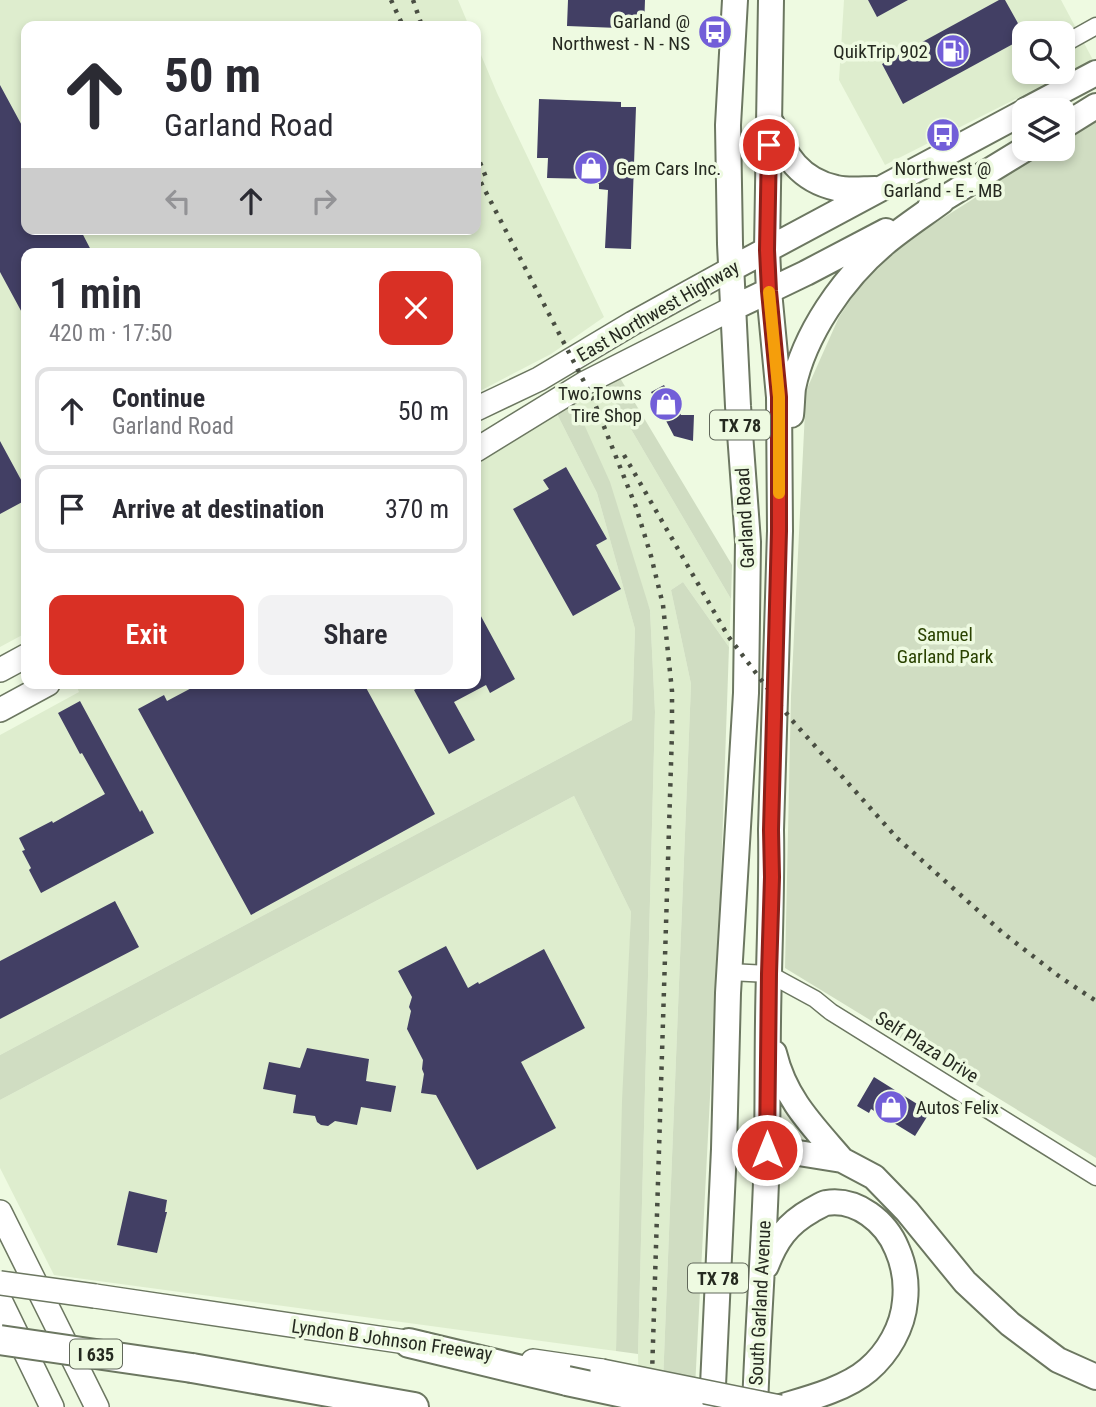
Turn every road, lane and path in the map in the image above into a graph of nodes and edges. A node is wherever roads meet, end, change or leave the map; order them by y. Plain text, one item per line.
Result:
1 (735, 0) edge
2 (771, 0) edge
3 (1096, 26) edge
4 (1075, 38) edge
5 (1096, 73) edge
6 (1075, 75) edge
7 (1058, 84) edge
8 (1041, 98) edge
9 (1096, 106) edge
10 (769, 118) junction
11 (1012, 118) edge
12 (1075, 119) edge
13 (1012, 157) edge
14 (880, 189) junction
15 (942, 201) junction
16 (767, 250) junction
17 (731, 269) junction
18 (769, 291) junction
19 (733, 308) junction
20 (481, 407) edge
21 (481, 447) edge
22 (779, 531) junction
23 (21, 659) edge
24 (0, 670) edge
25 (39, 689) edge
26 (0, 710) edge
27 (769, 974) junction
28 (729, 983) junction
29 (768, 1031) junction
30 (724, 1149) junction
31 (767, 1150) junction
32 (842, 1160) junction
33 (1096, 1177) edge
34 (0, 1212) edge
35 (763, 1273) junction
36 (0, 1283) edge
37 (0, 1300) edge
38 (0, 1340) edge
39 (409, 1343) junction
40 (1096, 1377) edge
41 (52, 1407) edge
42 (97, 1407) edge
43 (414, 1407) edge
44 (689, 1407) edge
45 (712, 1407) edge
46 (755, 1407) edge
47 (781, 1407) edge

1 - 17 main road, Garland Road / TX 78
2 - 10 main road, Garland Road / TX 78
3 - 4 street
5 - 6 main road, East Northwest Highway
7 - 8 main road, East Northwest Highway
9 - 12 main road
10 - 14 main road
10 - 16 main road, Garland Road / TX 78
11 - 14 main road, East Northwest Highway
13 - 15 main road, East Northwest Highway
14 - 16 main road, East Northwest Highway
15 - 18 main road, East Northwest Highway
15 - 22 main road
16 - 17 main road, East Northwest Highway
16 - 18 main road, Garland Road / TX 78
17 - 19 main road, Garland Road / TX 78
17 - 20 main road, East Northwest Highway
18 - 19 main road, East Northwest Highway
18 - 22 main road, Garland Road / TX 78
19 - 21 main road, East Northwest Highway
19 - 28 main road, Garland Road / TX 78
22 - 27 main road, Garland Road / TX 78
23 - 24 main road
25 - 26 main road
27 - 28 street, Self Plaza Drive
27 - 29 main road, Garland Road / TX 78
27 - 33 street, Self Plaza Drive
28 - 30 main road, TX 78
29 - 31 main road, South Garland Avenue / TX 78
29 - 32 main road
30 - 31 main road
30 - 45 main road, TX 78
31 - 32 main road
31 - 35 main road, South Garland Avenue / TX 78
32 - 40 main road
34 - 42 main road
35 - 46 main road, South Garland Avenue / TX 78
35 - 47 main road
36 - 39 main road, Lyndon B Johnson Freeway, bridge
37 - 41 main road
38 - 43 highway, I 635, bridge
39 - 44 highway, bridge
39 - 47 main road, Lyndon B Johnson Freeway, bridge

